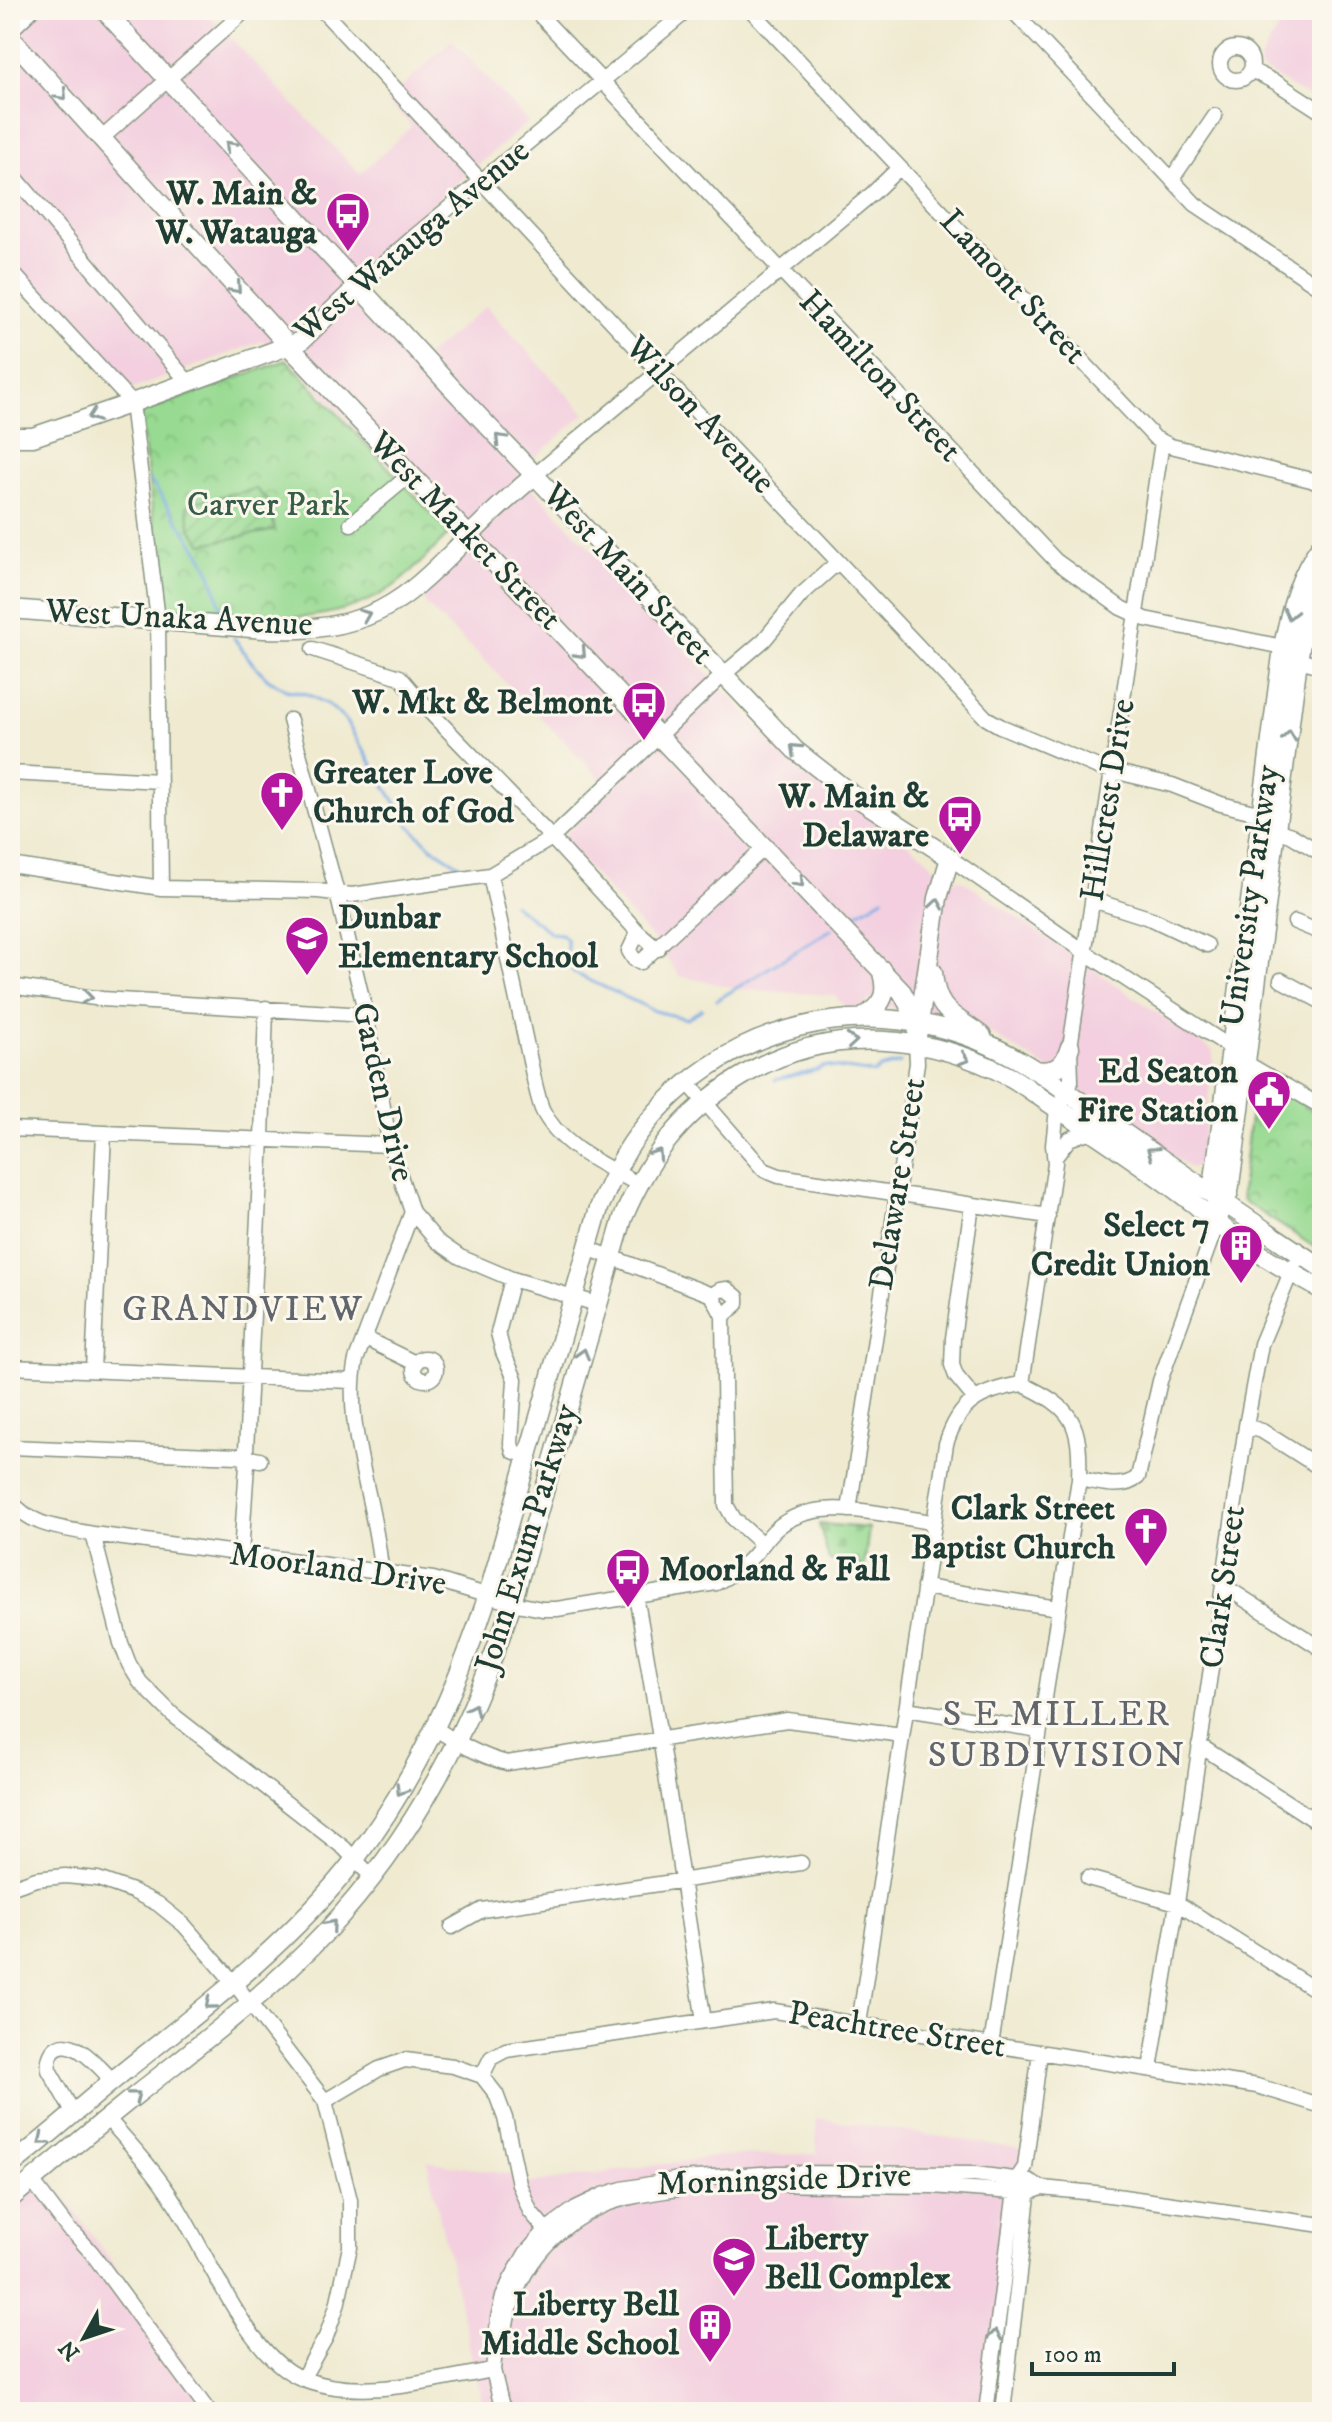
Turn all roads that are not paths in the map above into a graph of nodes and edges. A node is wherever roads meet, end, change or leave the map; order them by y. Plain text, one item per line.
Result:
1 (32, 10) edge
2 (104, 10) edge
3 (246, 10) edge
4 (322, 10) edge
5 (535, 10) edge
6 (688, 10) edge
7 (751, 10) edge
8 (1012, 10) edge
9 (10, 34) edge
10 (1251, 70) dead end
11 (169, 80) junction
12 (601, 81) junction
13 (1322, 112) edge
14 (1215, 116) dead end
15 (101, 139) junction
16 (899, 168) junction
17 (10, 171) edge
18 (1172, 179) junction
19 (482, 181) junction
20 (10, 270) edge
21 (779, 270) junction
22 (359, 285) junction
23 (1322, 289) edge
24 (289, 346) junction
25 (658, 371) junction
26 (187, 381) junction
27 (132, 403) junction
28 (10, 437) edge
29 (1162, 442) junction
30 (411, 474) junction
31 (535, 475) junction
32 (1322, 485) edge
33 (351, 524) dead end
34 (470, 535) junction
35 (1322, 544) edge
36 (838, 562) junction
37 (1322, 575) edge
38 (10, 609) edge
39 (1135, 614) junction
40 (158, 620) junction
41 (1283, 647) junction
42 (313, 649) dead end
43 (1298, 660) junction
44 (1322, 669) edge
45 (723, 675) junction
46 (290, 720) dead end
47 (660, 736) junction
48 (1113, 771) junction
49 (10, 773) edge
50 (160, 781) junction
51 (1262, 814) junction
52 (1276, 830) junction
53 (552, 838) junction
54 (765, 847) junction
55 (1322, 854) edge
56 (950, 858) junction
57 (10, 865) edge
58 (490, 875) junction
59 (161, 888) junction
60 (337, 893) junction
61 (1093, 900) junction
62 (1295, 922) dead end
63 (638, 932) junction
64 (1322, 933) edge
65 (1207, 945) dead end
66 (658, 949) junction
67 (931, 951) junction
68 (1086, 953) junction
69 (881, 969) junction
70 (1281, 980) dead end
71 (925, 985) junction
72 (10, 986) edge
73 (902, 992) junction
74 (1322, 1002) edge
75 (266, 1008) junction
76 (366, 1015) junction
77 (864, 1017) junction
78 (919, 1024) junction
79 (916, 1043) junction
80 (1070, 1047) junction
81 (1230, 1047) junction
82 (1000, 1050) junction
83 (1246, 1063) junction
84 (1034, 1070) junction
85 (688, 1083) junction
86 (1062, 1101) junction
87 (704, 1102) junction
88 (1322, 1107) edge
89 (10, 1129) edge
90 (1091, 1131) junction
91 (104, 1133) junction
92 (262, 1139) junction
93 (390, 1145) junction
94 (1056, 1156) junction
95 (615, 1171) junction
96 (638, 1184) junction
97 (897, 1194) junction
98 (1220, 1201) junction
99 (972, 1205) junction
100 (412, 1212) junction
101 (1048, 1216) junction
102 (1217, 1223) junction
103 (587, 1248) junction
104 (1300, 1254) junction
105 (612, 1256) junction
106 (1322, 1268) edge
107 (1290, 1271) junction
108 (512, 1279) junction
109 (1322, 1290) edge
110 (574, 1295) junction
111 (712, 1295) junction
112 (597, 1304) junction
113 (723, 1316) junction
114 (364, 1338) junction
115 (415, 1363) dead end
116 (10, 1367) edge
117 (93, 1370) junction
118 (251, 1378) junction
119 (351, 1381) junction
120 (1022, 1384) junction
121 (975, 1399) junction
122 (1246, 1426) junction
123 (10, 1447) edge
124 (528, 1457) junction
125 (253, 1459) junction
126 (1322, 1469) edge
127 (1079, 1479) junction
128 (10, 1500) edge
129 (849, 1510) junction
130 (933, 1522) junction
131 (93, 1534) junction
132 (762, 1544) junction
133 (241, 1555) junction
134 (381, 1571) junction
135 (1224, 1586) junction
136 (924, 1587) junction
137 (488, 1595) junction
138 (636, 1596) junction
139 (512, 1603) junction
140 (1058, 1608) junction
141 (1322, 1649) edge
142 (906, 1709) junction
143 (436, 1729) junction
144 (1039, 1730) junction
145 (902, 1735) junction
146 (662, 1738) junction
147 (456, 1742) junction
148 (1199, 1745) junction
149 (1322, 1825) edge
150 (355, 1859) junction
151 (801, 1863) dead end
152 (372, 1877) junction
153 (1088, 1878) dead end
154 (681, 1880) junction
155 (10, 1888) edge
156 (1177, 1903) junction
157 (452, 1927) dead end
158 (235, 1984) junction
159 (1322, 1994) edge
160 (249, 2004) junction
161 (704, 2021) junction
162 (859, 2024) junction
163 (991, 2045) junction
164 (1040, 2052) junction
165 (1150, 2069) junction
166 (482, 2076) junction
167 (113, 2081) junction
168 (325, 2101) junction
169 (1322, 2106) edge
170 (74, 2114) junction
171 (107, 2118) junction
172 (10, 2166) edge
173 (32, 2181) junction
174 (1026, 2183) junction
175 (10, 2199) edge
176 (1322, 2225) edge
177 (546, 2230) junction
178 (498, 2369) junction
179 (302, 2379) junction
180 (505, 2409) edge
181 (209, 2412) edge
182 (986, 2412) edge
183 (1003, 2412) edge

1 - 9 street
2 - 11 main road, West Main Street
3 - 11 street
4 - 19 street, Wilson Avenue
5 - 12 street, Hamilton Street
6 - 12 street, West Watauga Avenue
7 - 16 street, Lamont Street
8 - 18 street
9 -> 15 main road, West Market Street
10 - 13 street
11 - 15 street
22 -> 11 main road, West Main Street
12 - 19 street, West Watauga Avenue
12 - 21 street, Hamilton Street
14 - 18 street
15 -> 24 main road, West Market Street
16 - 21 street
16 - 29 street, Lamont Street
17 - 26 street
18 - 23 street
19 - 22 street, West Watauga Avenue
19 - 25 street, Wilson Avenue
20 - 27 street
21 - 25 street
21 - 39 street, Hamilton Street
22 - 24 main road, West Watauga Avenue
31 -> 22 main road, West Main Street
24 - 26 main road, West Watauga Avenue
24 - 30 main road, West Market Street
25 - 31 street
25 - 36 street, Wilson Avenue
26 - 27 main road, West Watauga Avenue
27 -> 28 main road, West Watauga Avenue
27 - 40 street
29 - 32 street, Lamont Street
29 - 39 street, Hillcrest Drive
30 - 33 street
30 - 34 main road, West Market Street
31 - 34 main road, West Unaka Avenue
31 - 45 main road, West Main Street
40 -> 34 main road, West Unaka Avenue
34 -> 47 main road, West Market Street
35 -> 41 main road, University Parkway
36 - 45 street
36 - 48 street, Wilson Avenue
37 - 43 main road, University Parkway
38 - 40 main road, West Unaka Avenue
39 - 41 street, Hamilton Street
39 - 48 street, Hillcrest Drive
40 - 50 street
41 - 51 main road, University Parkway
42 - 53 street
43 - 44 street
52 -> 43 main road, University Parkway
45 - 47 street
56 -> 45 main road, West Main Street
46 - 60 street, Garden Drive
47 - 53 street
47 - 54 main road, West Market Street
48 - 51 street, Wilson Avenue
48 - 61 street, Hillcrest Drive
49 - 50 street
50 - 59 street
51 - 81 main road, University Parkway
52 - 55 street
52 - 83 main road, University Parkway
53 - 58 street
53 - 63 street
54 - 66 street
54 -> 69 main road, West Market Street
67 -> 56 main road, Delaware Street
56 - 68 street, West Main Street
57 - 59 street
58 - 60 street
58 - 95 street
59 - 60 street
60 - 76 street, Garden Drive
61 - 65 street
61 - 68 street, Hillcrest Drive
62 - 64 street
63 - 66 street
63 - 66 street
67 - 71 main road, Delaware Street
67 - 82 main road
68 - 80 street, Hillcrest Drive
68 - 81 street, West Main Street
69 - 73 main road, West Market Street
69 - 77 main road
70 - 74 street
71 - 73 main road
71 - 78 main road, Delaware Street
72 -> 75 street
73 - 78 main road, West Market Street
75 - 76 street
75 - 92 street
76 - 93 street, Garden Drive
77 - 78 main road, John Exum Parkway
77 - 85 main road, John Exum Parkway
78 - 79 main road, Delaware Street
78 - 82 main road, John Exum Parkway
79 -> 86 main road, John Exum Parkway
87 -> 79 main road, John Exum Parkway
79 - 97 street, Delaware Street
80 - 84 main road
80 - 86 street, Hillcrest Drive
81 - 98 main road, University Parkway
82 - 84 main road, John Exum Parkway
83 - 88 street
83 - 98 main road, University Parkway
84 - 86 main road
85 - 87 street
85 - 95 main road, John Exum Parkway
86 - 90 main road
86 - 94 street, Hillcrest Drive
98 -> 86 main road
96 -> 87 main road, John Exum Parkway
87 - 97 street
89 - 91 street
90 - 94 street
90 - 102 main road
91 - 92 street
91 - 117 street
92 - 93 street
92 - 118 street
93 - 100 street, Garden Drive
94 - 101 street, Hillcrest Drive
95 - 96 street
95 - 103 main road, John Exum Parkway
96 - 105 main road, John Exum Parkway
97 - 99 street
97 - 129 street, Delaware Street
98 - 102 main road, University Parkway
98 - 104 main road
99 - 101 street
99 - 121 street
100 - 108 street, Garden Drive
100 - 114 street
101 - 120 street, Hillcrest Drive
102 - 107 main road
102 - 127 street
103 - 105 street
103 - 110 main road, John Exum Parkway
104 - 106 main road
104 - 107 street, Clark Street
105 - 111 street
105 - 112 main road, John Exum Parkway
107 - 109 main road
107 - 122 street, Clark Street
108 - 110 street, Garden Drive
108 - 124 street
110 - 112 street, Garden Drive
110 - 124 main road, John Exum Parkway
111 - 113 street
111 - 113 street
139 -> 112 main road, John Exum Parkway
113 - 132 street
114 - 115 street
114 - 119 street
116 - 117 street
117 - 118 street
118 - 119 street
118 - 125 street
119 - 134 street
120 - 121 street
120 - 127 street
121 - 130 street
122 - 126 street
122 - 135 street, Clark Street
123 - 125 street
124 - 137 main road, John Exum Parkway
125 - 133 street
127 - 140 street
128 - 131 street, Moorland Drive
129 - 130 street, Moorland Drive
129 - 132 street, Moorland Drive
130 - 136 street
131 - 133 street, Moorland Drive
131 - 150 street
132 - 138 street, Moorland Drive
133 - 134 street, Moorland Drive
134 - 137 street, Moorland Drive
135 - 141 street
135 - 148 street, Clark Street
136 - 140 street
136 - 142 street
137 - 139 street, Moorland Drive
137 - 143 main road, John Exum Parkway
138 - 139 street, Moorland Drive
138 - 146 street
147 -> 139 main road, John Exum Parkway
140 - 144 street
142 - 144 street
142 - 145 street
143 - 147 street
143 -> 150 main road, John Exum Parkway
144 - 163 street
145 - 146 street
145 - 162 street
146 - 147 street
146 - 154 street
147 - 152 main road, John Exum Parkway
148 - 149 street
148 - 156 street, Clark Street
150 - 152 street
150 - 158 main road, John Exum Parkway
151 - 154 street
160 -> 152 main road, John Exum Parkway
153 - 156 street
154 - 157 street
154 - 161 street
155 - 158 street
156 - 159 street
156 - 165 street, Clark Street
158 - 160 street
158 -> 167 main road, John Exum Parkway
160 - 168 street
171 -> 160 main road, John Exum Parkway
161 - 162 street, Peachtree Street
161 - 166 street, Peachtree Street
162 - 163 street, Peachtree Street
163 - 164 street, Peachtree Street
164 - 165 street, Peachtree Street
164 - 174 street
165 - 169 street, Peachtree Street
166 - 168 street
166 - 177 street
167 - 170 main road, John Exum Parkway
167 - 170 street
168 - 179 street
170 -> 172 main road, John Exum Parkway
171 - 173 main road, John Exum Parkway
171 - 179 street
173 - 175 main road, John Exum Parkway
173 - 181 street
174 - 176 street, Morningside Drive
174 - 177 street, Morningside Drive
174 - 178 street, Morningside Drive
182 -> 174 street
174 - 183 street
177 - 178 street, Morningside Drive
178 - 179 street
178 - 180 street

